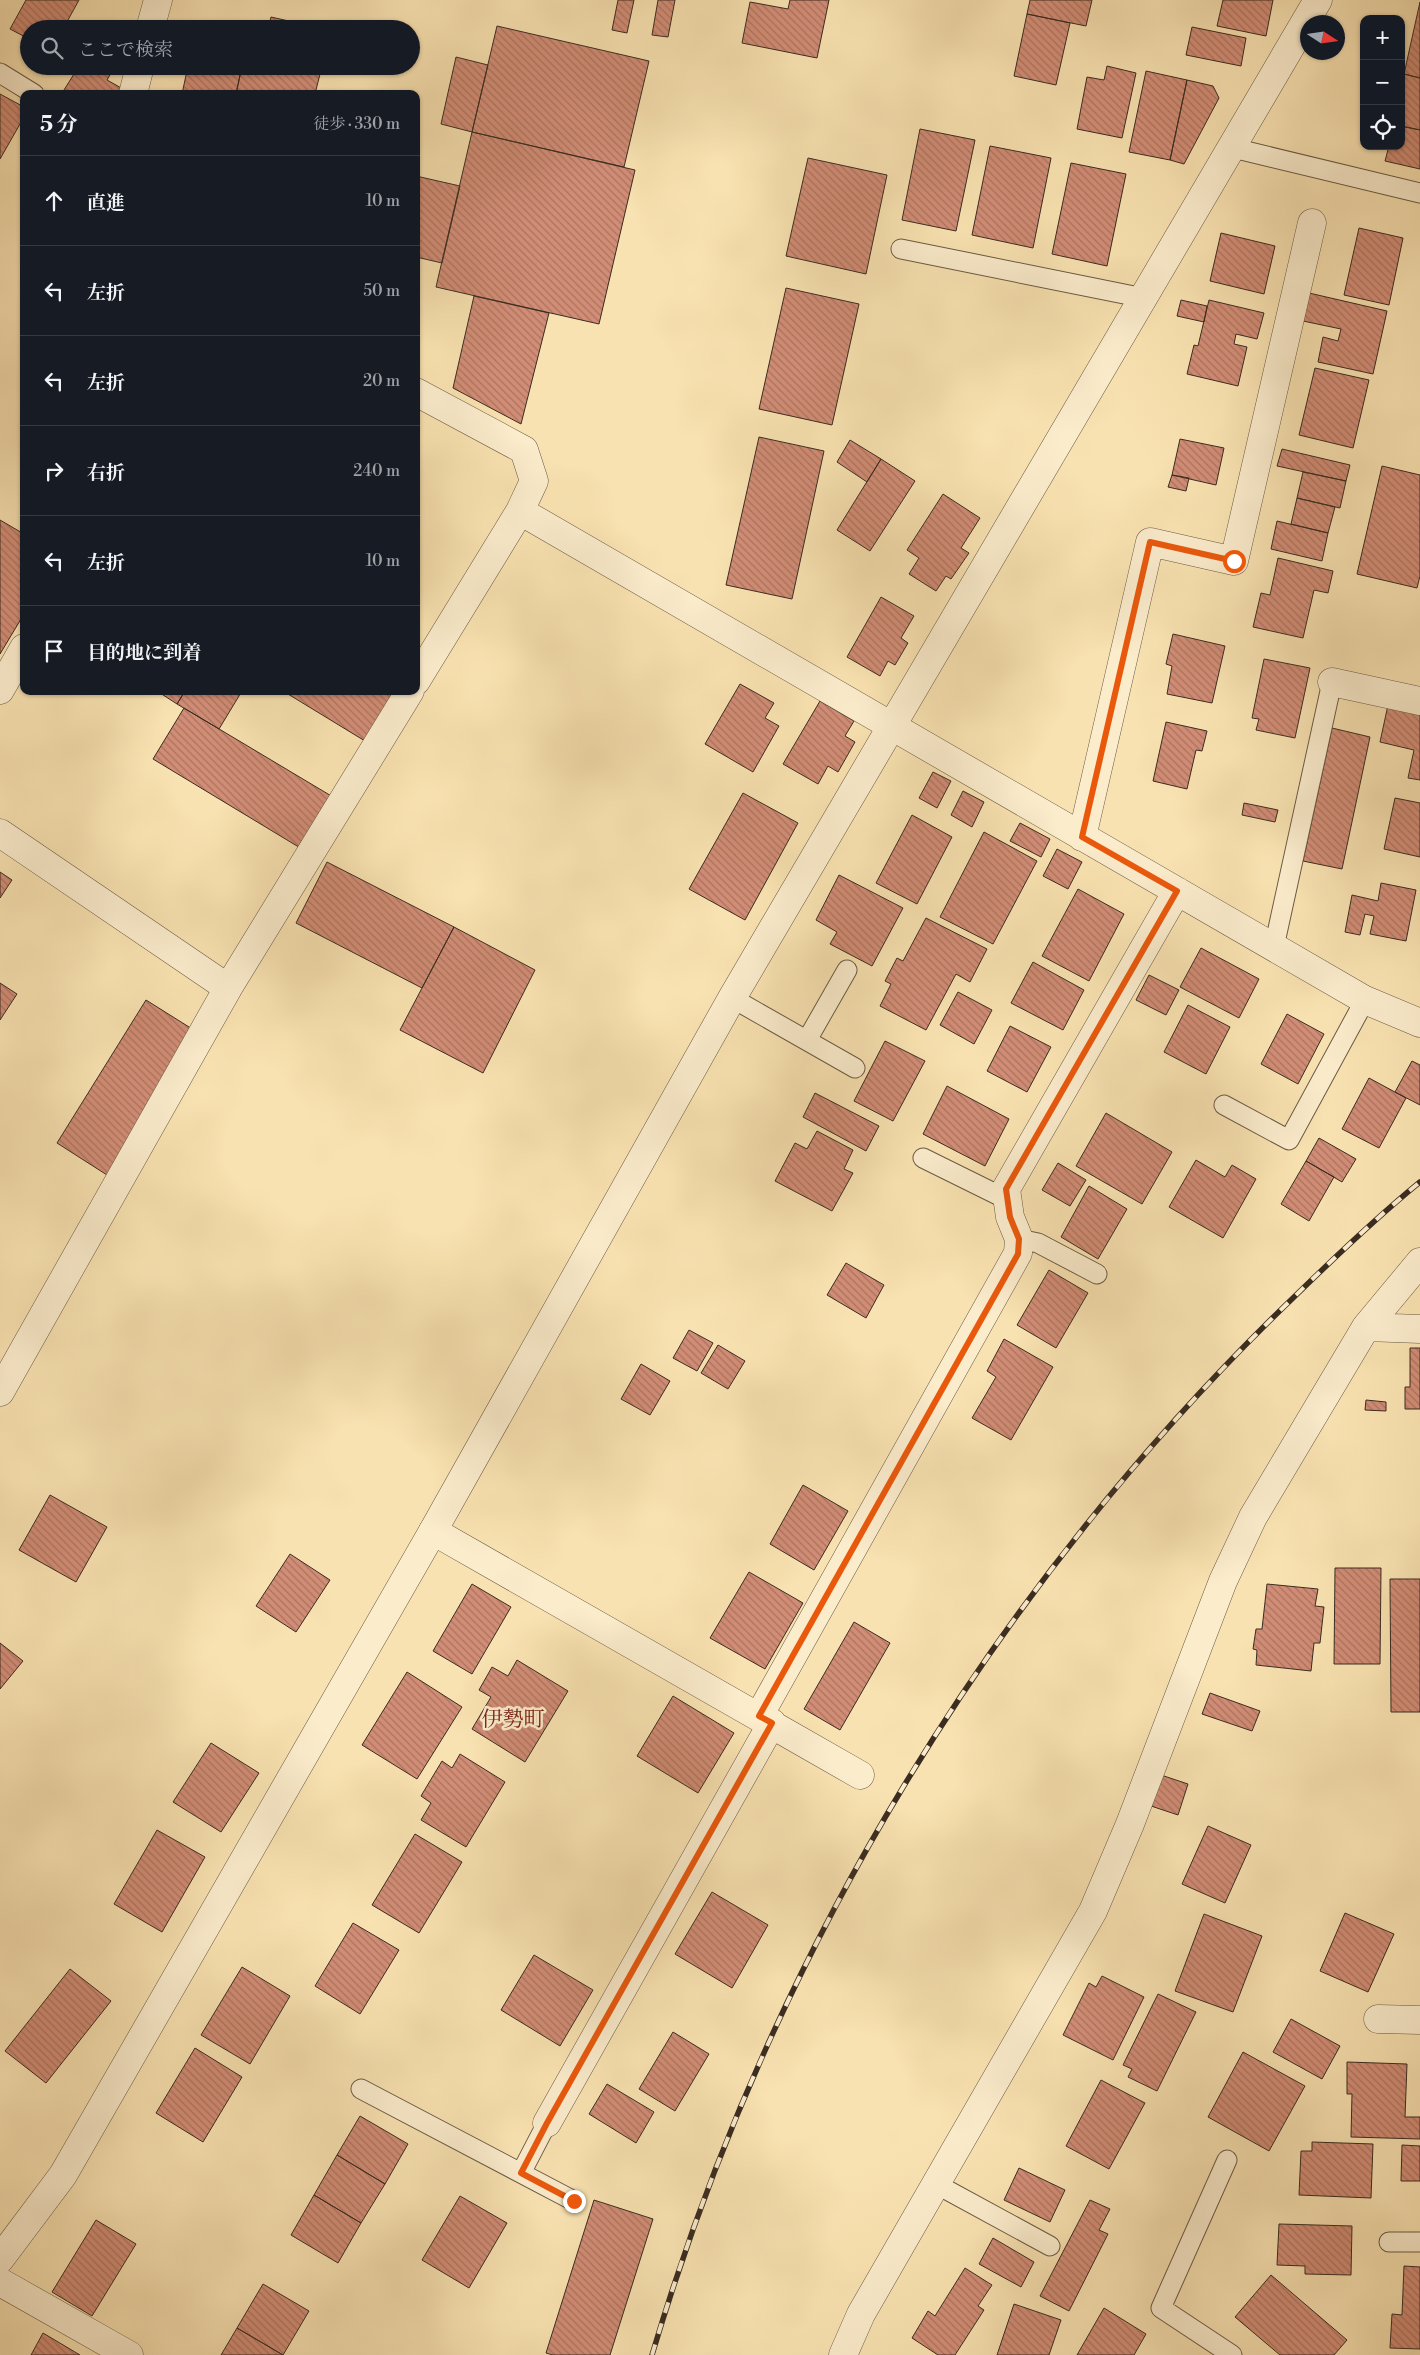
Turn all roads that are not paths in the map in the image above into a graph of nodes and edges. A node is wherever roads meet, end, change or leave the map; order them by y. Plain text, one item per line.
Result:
1 (158, 0) edge
2 (1318, 0) edge
3 (152, 20) edge
4 (0, 73) edge
5 (137, 75) edge
6 (28, 90) edge
7 (133, 90) edge
8 (1233, 148) junction
9 (1420, 193) edge
10 (1312, 223) dead end
11 (901, 249) dead end
12 (1144, 298) junction
13 (420, 394) edge
14 (520, 512) junction
15 (20, 655) edge
16 (420, 674) edge
17 (1332, 682) joint
18 (0, 690) edge
19 (408, 695) edge
20 (1420, 701) edge
21 (890, 726) junction
22 (0, 833) edge
23 (1082, 837) junction
24 (1177, 891) junction
25 (1274, 947) junction
26 (847, 970) dead end
27 (228, 988) junction
28 (732, 998) junction
29 (1365, 1000) junction
30 (1420, 1021) edge
31 (807, 1040) junction
32 (855, 1068) dead end
33 (1224, 1105) dead end
34 (923, 1158) dead end
35 (1008, 1200) junction
36 (1019, 1239) junction
37 (1420, 1262) edge
38 (1097, 1274) dead end
39 (1366, 1328) junction
40 (1420, 1329) edge
41 (0, 1392) edge
42 (433, 1531) junction
43 (765, 1720) junction
44 (860, 1775) dead end
45 (1378, 2019) dead end
46 (1420, 2020) edge
47 (361, 2089) dead end
48 (547, 2123) joint
49 (1227, 2160) dead end
50 (521, 2173) junction
51 (936, 2184) junction
52 (574, 2201) dead end
53 (1389, 2242) dead end
54 (1420, 2242) edge
55 (1050, 2246) dead end
56 (0, 2258) edge
57 (0, 2282) edge
58 (129, 2355) edge
59 (843, 2355) edge
60 (1232, 2355) edge

1 - 3 street
2 - 8 street
4 - 6 lane
5 - 7 street
8 - 9 lane
8 - 12 street
10 - 23 street
11 - 12 lane
12 - 21 street
13 - 14 street
14 - 16 street
14 - 21 street
15 - 18 street
17 - 20 street
17 - 25 lane
19 - 27 street
21 - 23 street
21 - 28 street
22 - 27 street
23 - 24 street
24 - 25 street
24 - 35 street
25 - 29 street
26 - 31 lane
27 - 41 street
28 - 31 lane
28 - 42 street
29 - 30 street
29 - 33 lane
31 - 32 lane
34 - 35 lane
35 - 36 street
36 - 38 lane
36 - 43 street
37 - 39 street
39 - 40 street
39 - 51 street
42 - 43 street
42 - 56 street
43 - 44 street
43 - 48 street
45 - 46 street
47 - 50 lane
48 - 50 lane
49 - 60 lane
50 - 52 lane
51 - 55 lane
51 - 59 street
53 - 54 lane
57 - 58 street

